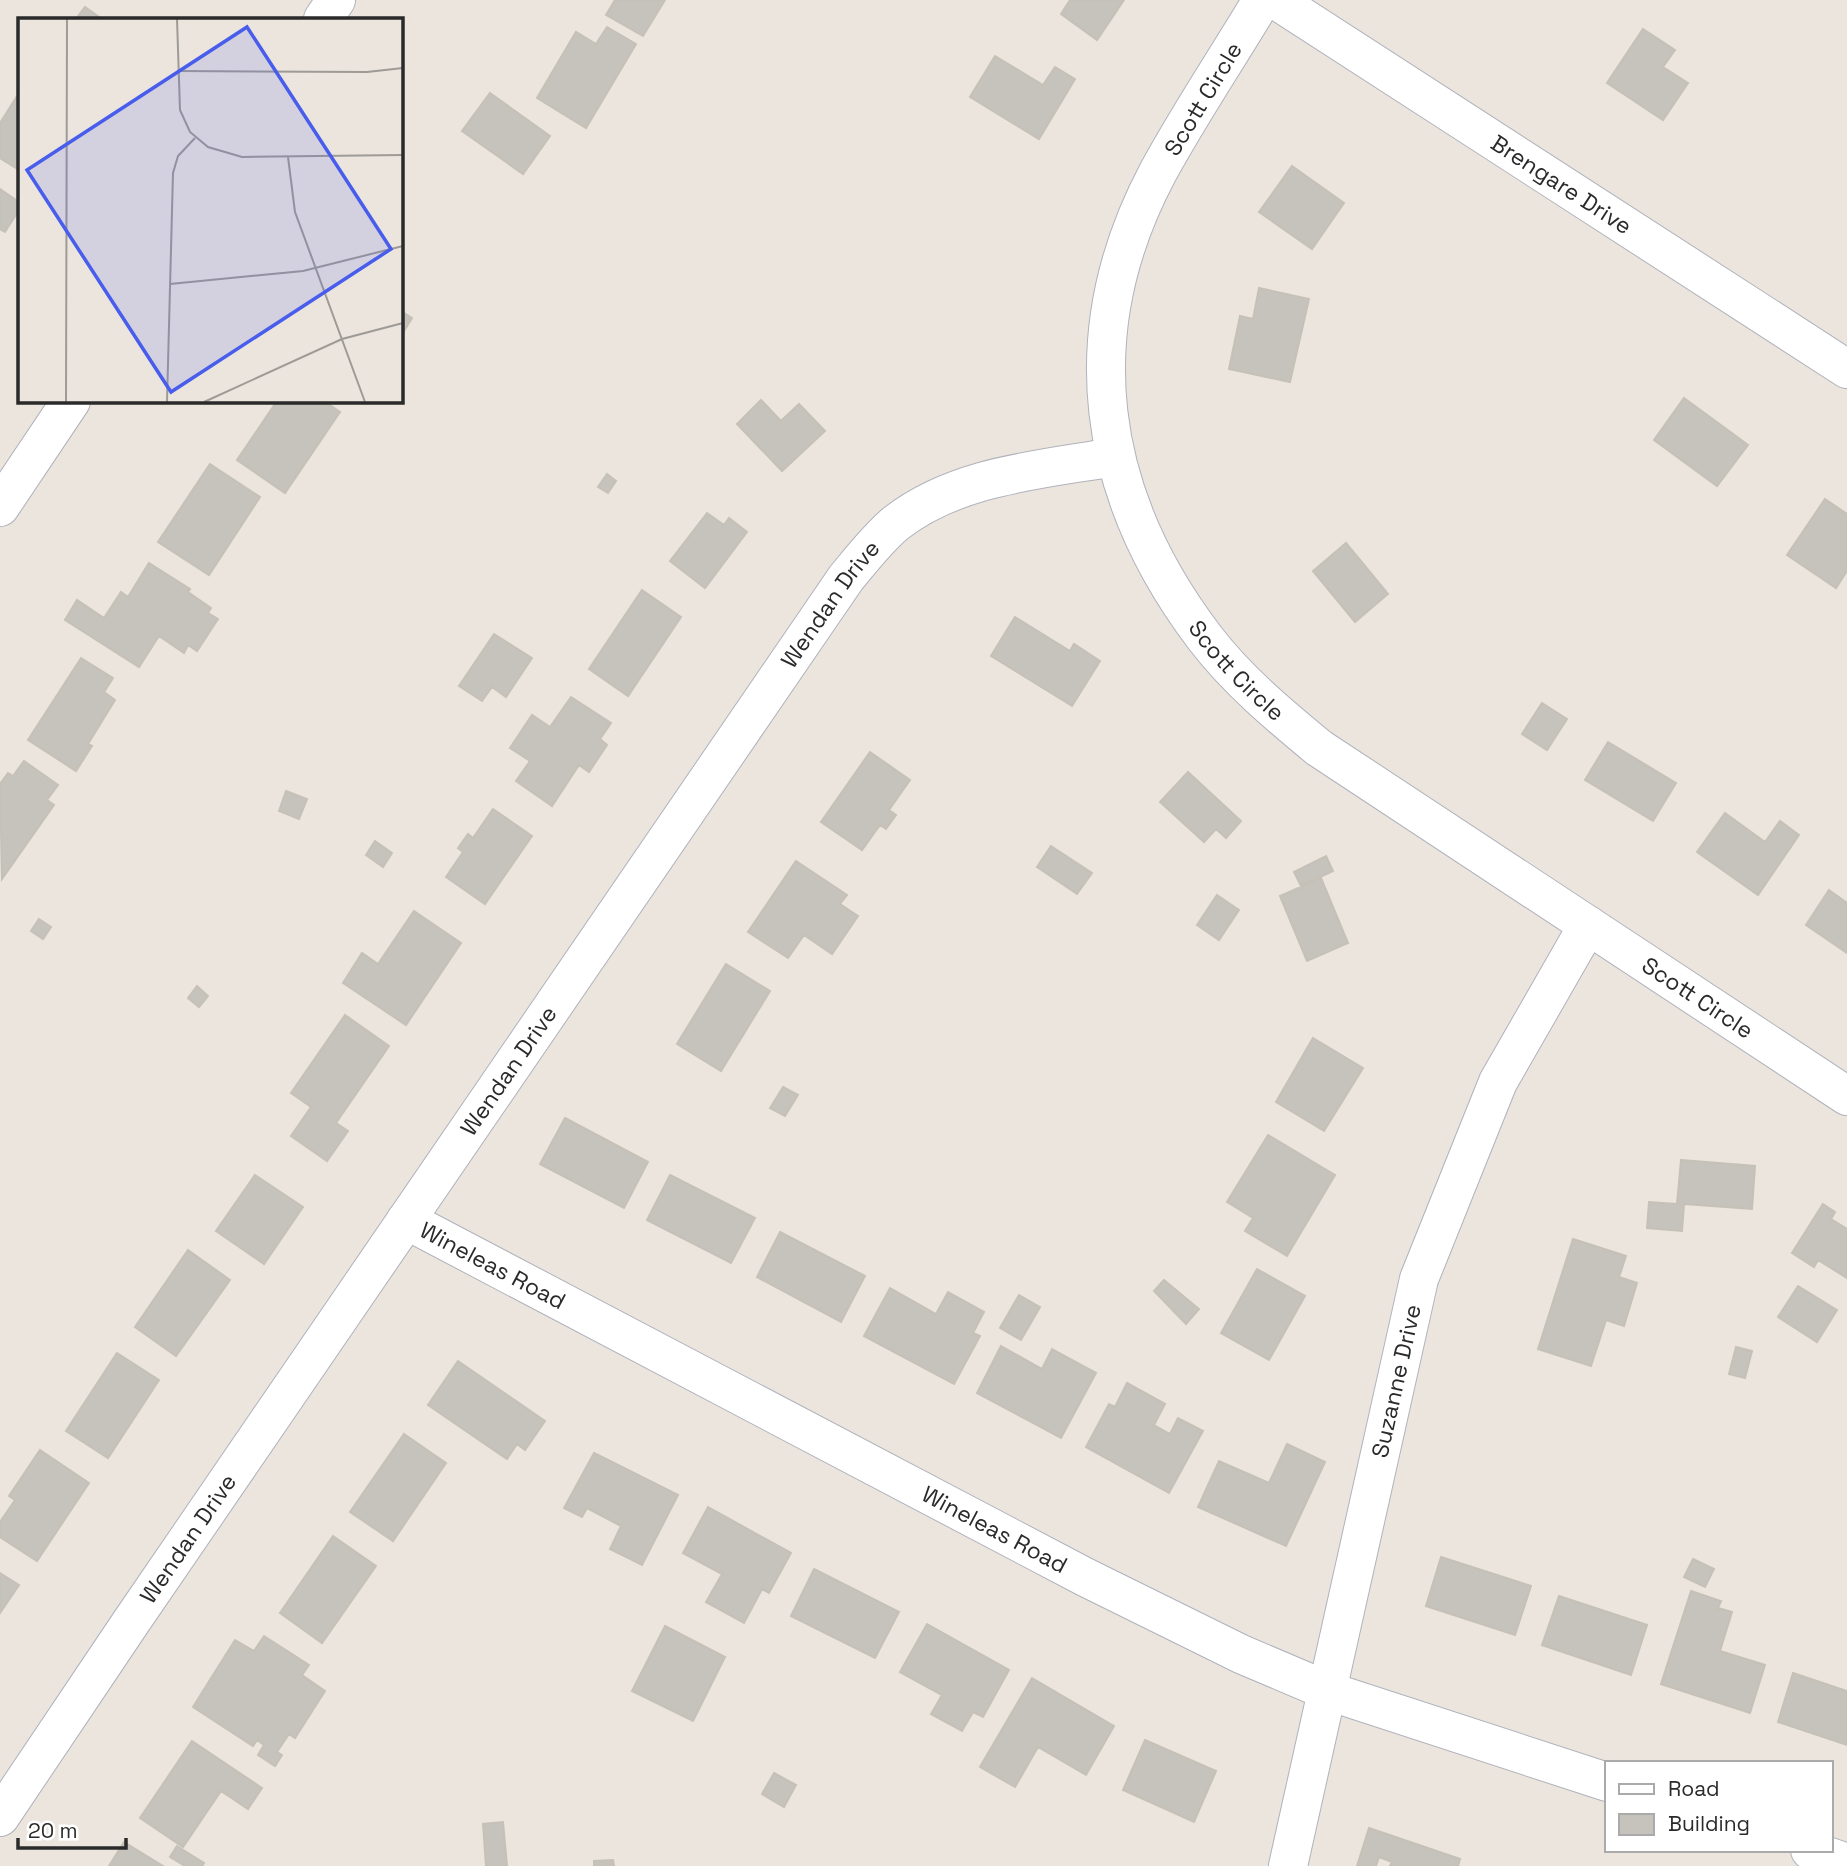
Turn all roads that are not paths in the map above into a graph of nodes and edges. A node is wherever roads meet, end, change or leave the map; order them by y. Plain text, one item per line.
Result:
1 (336, 0) edge
2 (1262, 0) edge
3 (1276, 0) edge
4 (324, 18) edge
5 (1847, 369) edge
6 (70, 402) edge
7 (1114, 457) junction
8 (0, 507) edge
9 (1588, 925) junction
10 (1847, 1096) edge
11 (406, 1220) junction
12 (1328, 1691) junction
13 (1605, 1781) edge
14 (0, 1817) edge
15 (1816, 1852) edge
16 (1847, 1863) edge
17 (1288, 1866) edge

1 - 4 street
2 - 7 street, Scott Circle
3 - 5 street, Brengare Drive
6 - 8 street
7 - 9 street, Scott Circle
7 - 11 street, Wendan Drive
9 - 10 street, Scott Circle
9 - 12 street, Suzanne Drive
11 - 12 street, Wineleas Road
11 - 14 street, Wendan Drive
12 - 13 street, Wineleas Road
12 - 17 street, Suzanne Drive
15 - 16 street

